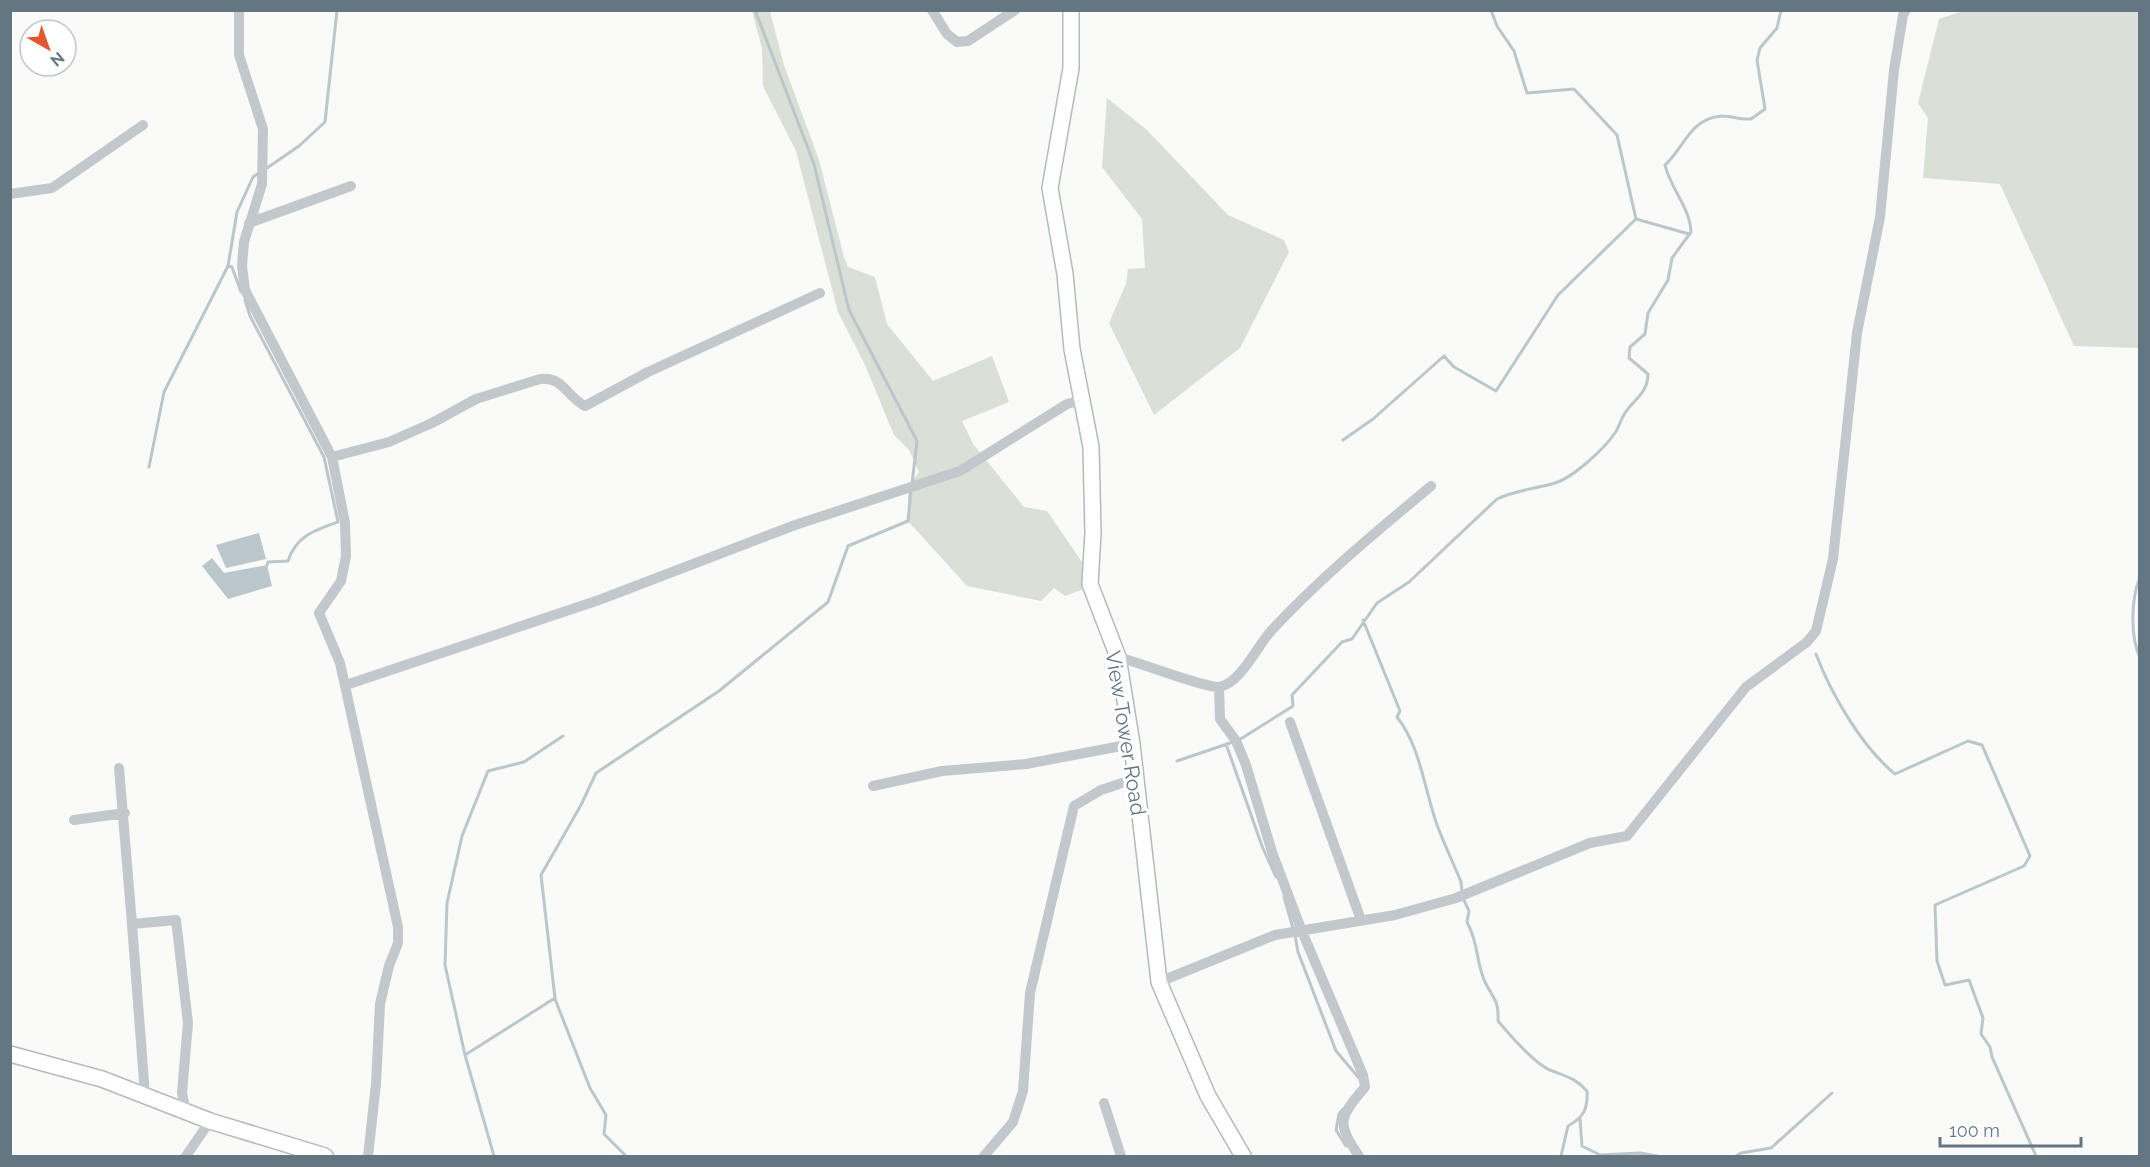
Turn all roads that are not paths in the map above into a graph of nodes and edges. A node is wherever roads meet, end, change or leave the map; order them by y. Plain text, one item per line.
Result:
1 (239, 10) edge
2 (932, 10) edge
3 (1015, 10) edge
4 (1071, 10) edge
5 (1906, 10) edge
6 (143, 125) dead end
7 (351, 186) dead end
8 (10, 194) edge
9 (249, 223) junction
10 (820, 293) dead end
11 (1082, 400) junction
12 (332, 457) junction
13 (1431, 486) dead end
14 (1118, 657) junction
15 (346, 685) junction
16 (1219, 687) junction
17 (1290, 722) dead end
18 (1132, 744) junction
19 (119, 768) dead end
20 (1134, 778) junction
21 (873, 786) dead end
22 (125, 813) junction
23 (74, 820) dead end
24 (1360, 920) junction
25 (132, 924) junction
26 (1301, 929) junction
27 (1159, 982) junction
28 (10, 1054) edge
29 (145, 1095) junction
30 (1104, 1103) dead end
31 (186, 1112) junction
32 (210, 1121) junction
33 (186, 1156) edge
34 (325, 1156) edge
35 (368, 1156) edge
36 (984, 1156) edge
37 (1121, 1156) edge
38 (1243, 1156) edge
39 (1359, 1156) edge

1 - 9 street
2 - 3 street
4 - 11 street, View Tower Road
5 - 24 street
6 - 8 street
7 - 9 street
9 - 12 street
10 - 12 street
11 - 14 street, View Tower Road
11 - 15 street
12 - 15 street
13 - 16 street
14 - 16 street
14 - 18 street, View Tower Road
15 - 35 street
16 - 26 street
17 - 24 street
18 - 20 street, View Tower Road
18 - 21 street
19 - 22 street
20 - 27 street, View Tower Road
20 - 36 street
22 - 23 street
22 - 25 street
24 - 26 street
25 - 29 street
25 - 31 street
26 - 27 street
26 - 39 street
27 - 38 street, View Tower Road
28 - 29 street
29 - 31 street
30 - 37 street
31 - 32 street
32 - 33 street
32 - 34 street

